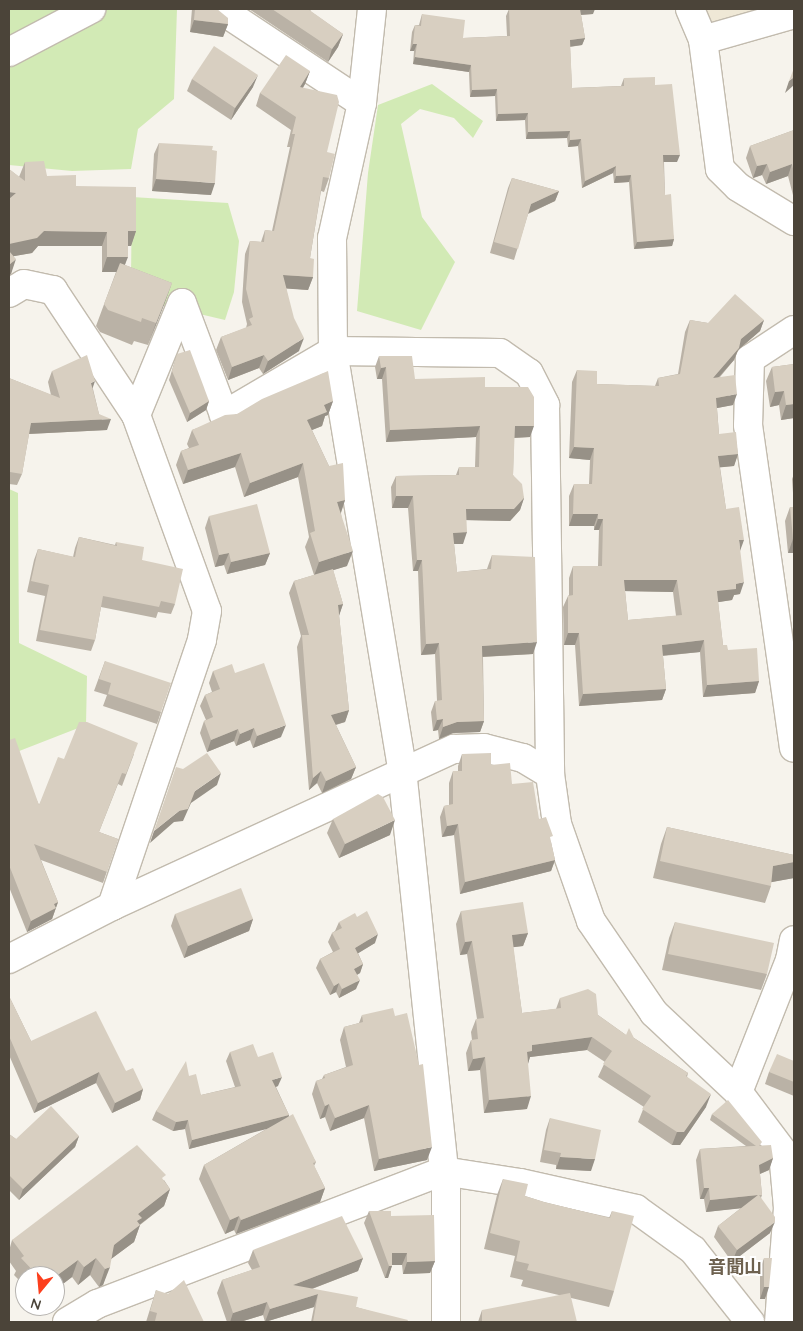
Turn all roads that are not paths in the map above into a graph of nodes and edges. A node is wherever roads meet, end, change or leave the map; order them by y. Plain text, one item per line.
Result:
1 (91, 9) edge
2 (220, 9) edge
3 (372, 9) edge
4 (690, 9) edge
5 (794, 14) edge
6 (703, 40) junction
7 (9, 52) edge
8 (362, 103) junction
9 (794, 221) edge
10 (9, 293) edge
11 (794, 330) edge
12 (333, 351) junction
13 (136, 415) junction
14 (794, 748) edge
15 (402, 770) junction
16 (550, 774) junction
17 (112, 906) junction
18 (794, 940) edge
19 (9, 959) edge
20 (738, 1092) junction
21 (443, 1170) junction
22 (106, 1313) edge
23 (66, 1322) edge
24 (446, 1322) edge
25 (750, 1322) edge
26 (780, 1322) edge

1 - 7 street
2 - 8 street
3 - 8 street
4 - 6 street
5 - 6 street
6 - 9 street
8 - 12 street
10 - 13 street
11 - 14 street
12 - 13 street
12 - 15 street
12 - 16 street
13 - 17 street
15 - 16 street
15 - 17 street
15 - 21 street
16 - 20 street
17 - 19 street
18 - 20 street
20 - 26 street
21 - 22 street
21 - 24 street
21 - 25 street
22 - 23 street

